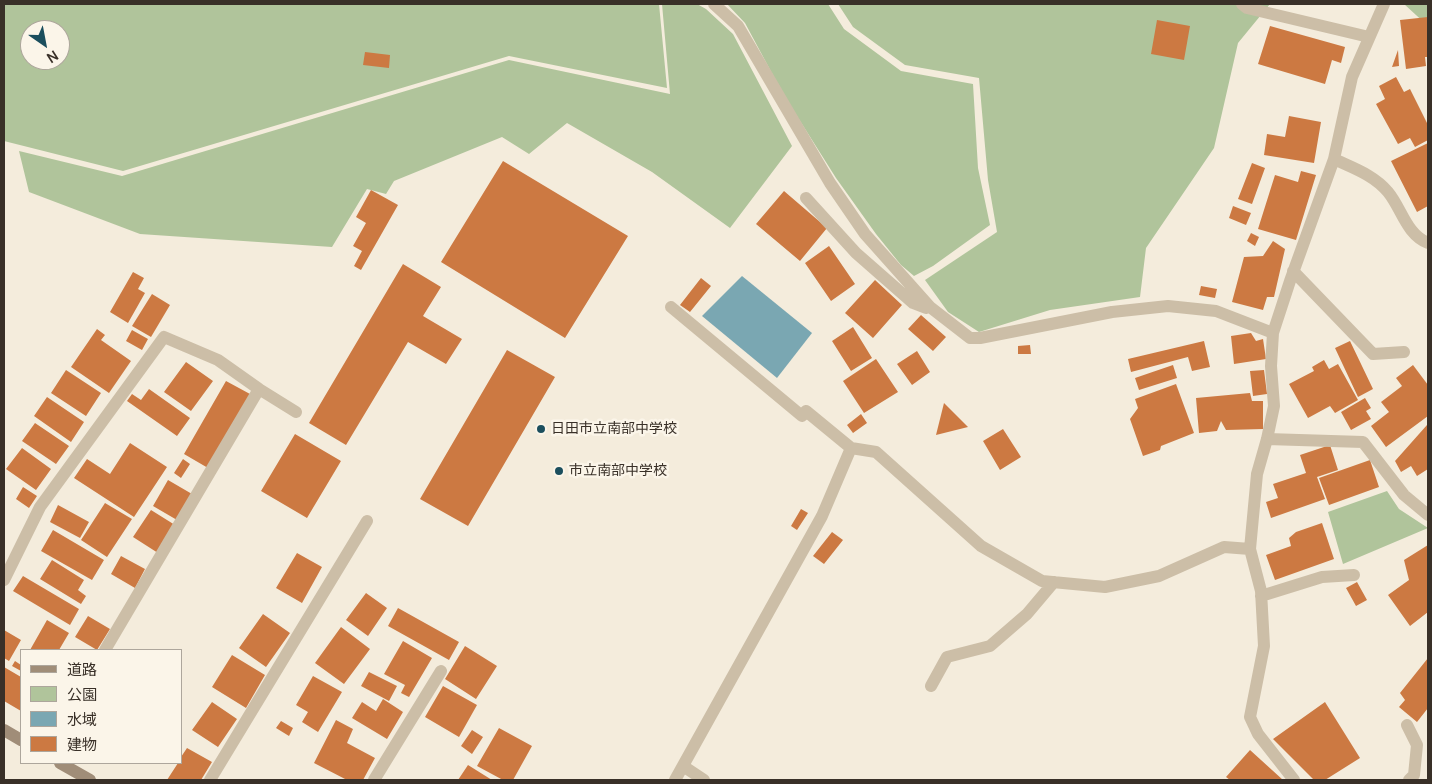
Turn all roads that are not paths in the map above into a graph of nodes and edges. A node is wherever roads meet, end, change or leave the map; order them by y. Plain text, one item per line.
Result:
1 (714, 4) edge
2 (1242, 4) edge
3 (1384, 4) edge
4 (1369, 37) junction
5 (1334, 159) junction
6 (806, 198) dead end
7 (1428, 243) edge
8 (1293, 271) junction
9 (671, 307) dead end
10 (930, 307) junction
11 (1273, 333) junction
12 (1404, 352) dead end
13 (259, 389) junction
14 (296, 412) dead end
15 (1267, 439) junction
16 (851, 448) junction
17 (1428, 515) edge
18 (367, 521) dead end
19 (1250, 549) junction
20 (1354, 575) dead end
21 (4, 580) edge
22 (1054, 582) junction
23 (1261, 596) junction
24 (106, 649) edge
25 (441, 671) dead end
26 (931, 686) dead end
27 (1407, 725) dead end
28 (4, 730) edge
29 (20, 739) edge
30 (62, 764) edge
31 (683, 766) junction
32 (90, 780) edge
33 (210, 780) edge
34 (374, 780) edge
35 (675, 780) edge
36 (704, 780) edge
37 (1294, 780) edge
38 (1408, 780) edge

1 - 10 street
2 - 4 street
3 - 4 street
4 - 5 street
5 - 7 street
5 - 8 street
6 - 10 street
8 - 11 street
8 - 12 street
9 - 16 street
10 - 11 street
11 - 15 street
13 - 14 street
13 - 21 street
13 - 24 street
15 - 17 street
15 - 19 street
16 - 22 street
16 - 31 street
18 - 33 street
19 - 22 street
19 - 23 street
20 - 23 street
22 - 26 street
23 - 37 street
25 - 34 street
27 - 38 street
28 - 29 main road
30 - 32 main road
31 - 35 street
31 - 36 street

